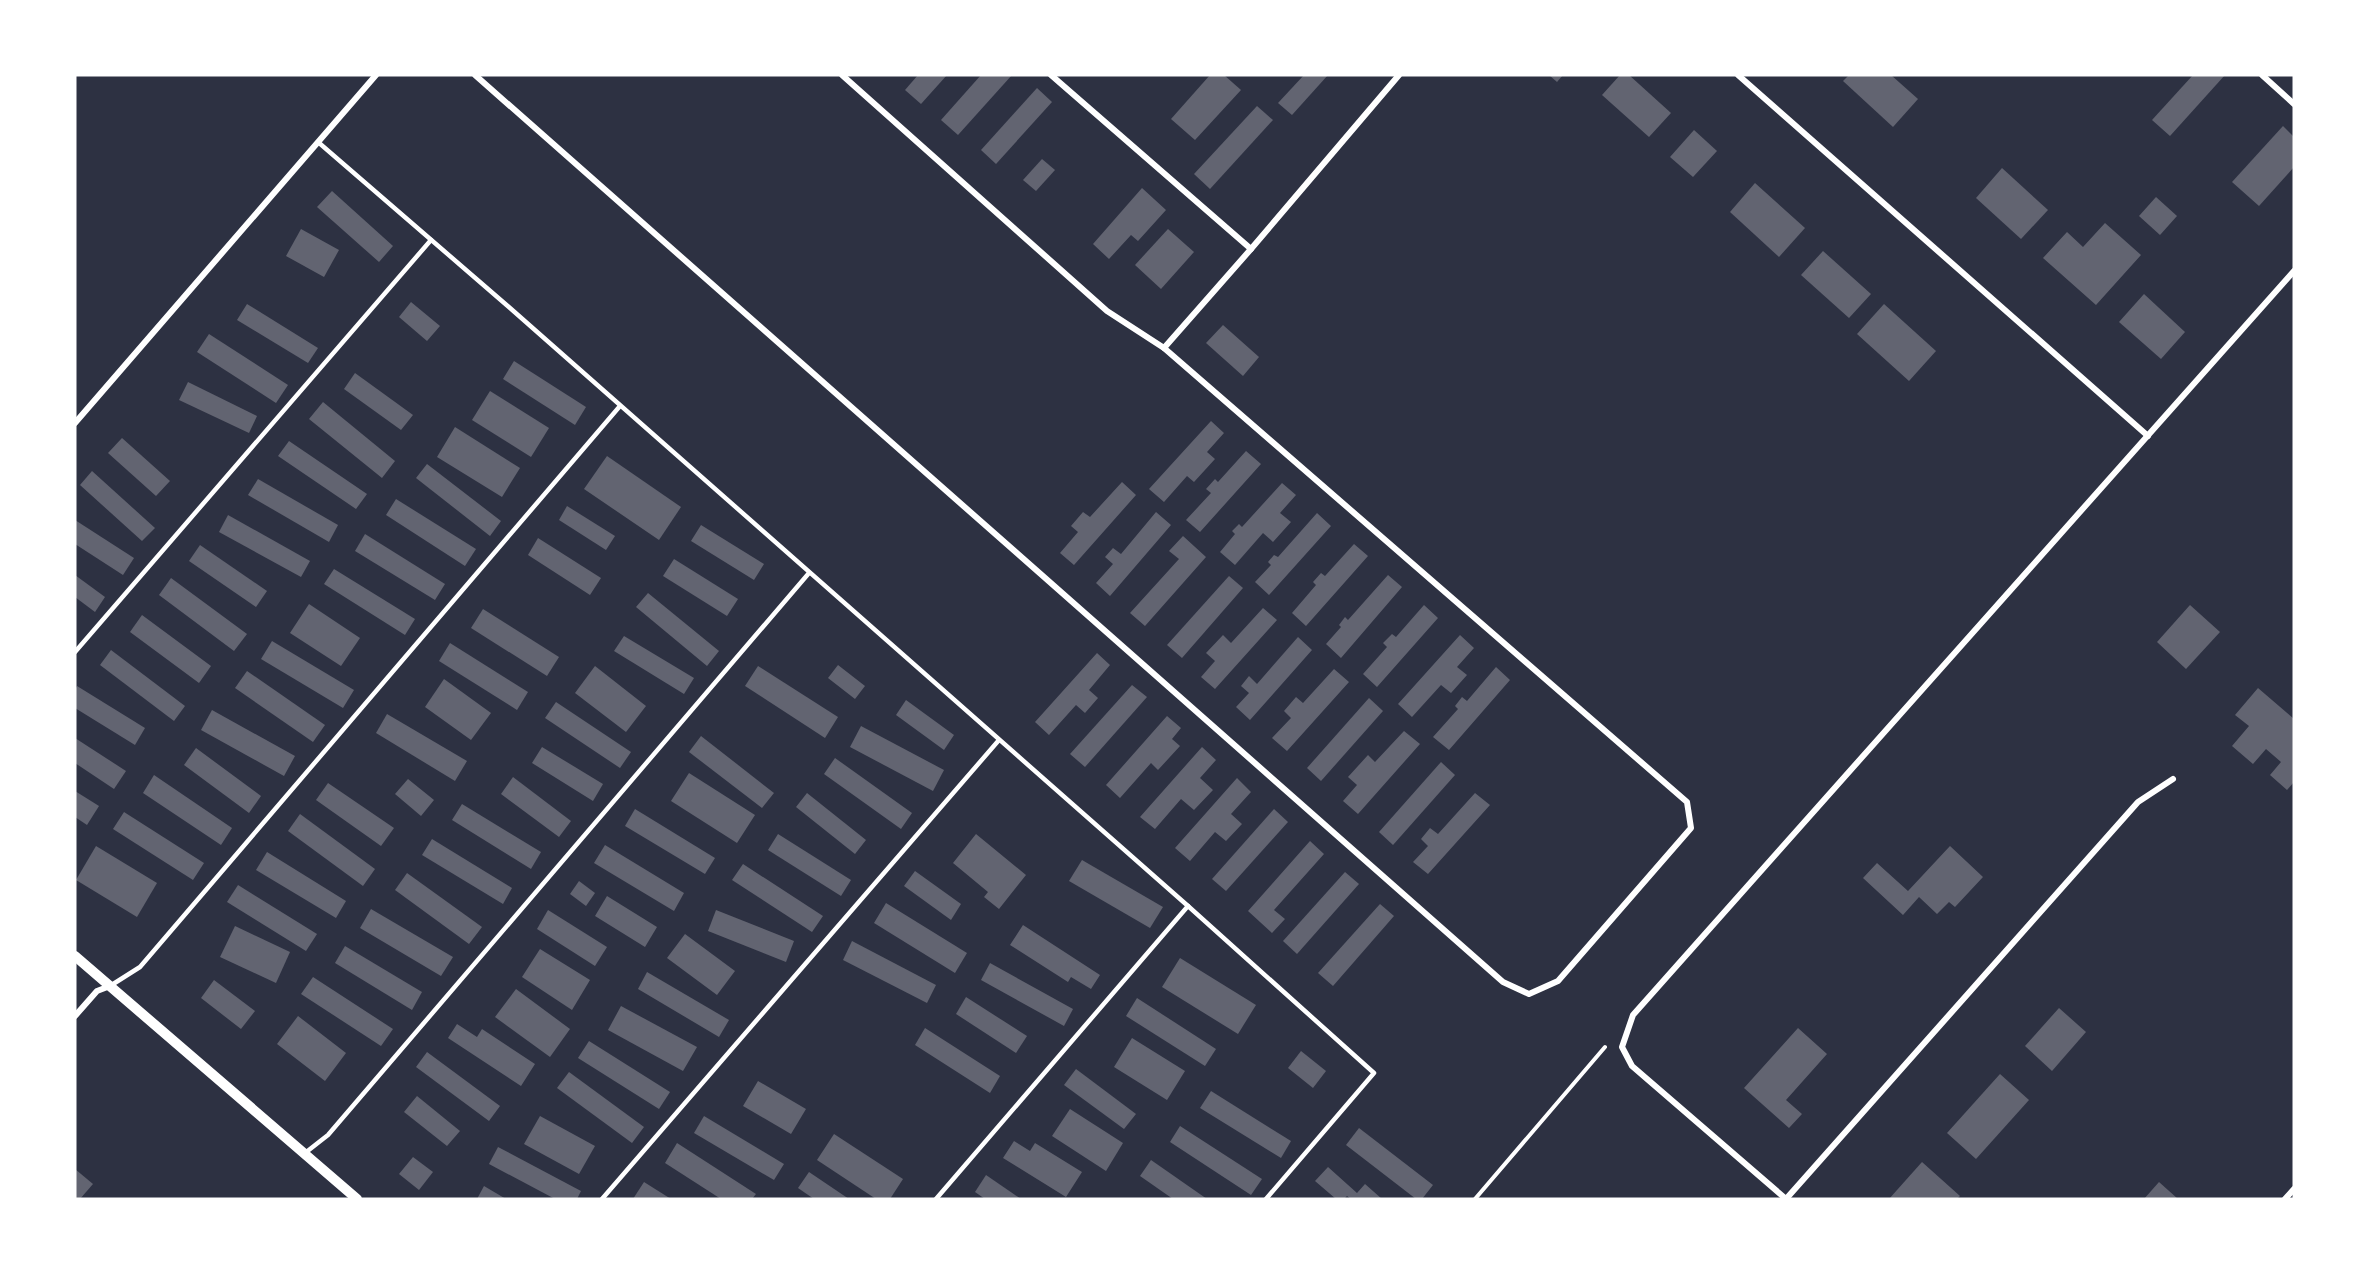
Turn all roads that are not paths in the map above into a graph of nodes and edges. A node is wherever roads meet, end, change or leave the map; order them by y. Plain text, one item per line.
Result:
1 (376, 75) edge
2 (475, 75) edge
3 (842, 75) edge
4 (1051, 75) edge
5 (1399, 75) edge
6 (1738, 75) edge
7 (2262, 75) edge
8 (2294, 104) edge
9 (318, 142) junction
10 (431, 240) junction
11 (1251, 249) junction
12 (2294, 271) edge
13 (1164, 348) junction
14 (620, 406) junction
15 (75, 423) edge
16 (2148, 436) junction
17 (809, 573) junction
18 (75, 652) edge
19 (999, 740) junction
20 (2173, 779) dead end
21 (1188, 906) junction
22 (75, 956) edge
23 (110, 986) junction
24 (75, 1016) edge
25 (304, 1153) junction
26 (2294, 1189) edge
27 (357, 1199) edge
28 (602, 1199) edge
29 (936, 1199) edge
30 (1266, 1199) edge
31 (1786, 1199) edge
32 (2285, 1199) edge

1 - 9 street
2 - 13 street
3 - 13 street
4 - 11 street
5 - 11 street
6 - 16 street
7 - 8 street
9 - 10 lane
9 - 15 street
10 - 14 lane
10 - 18 lane
11 - 13 street
12 - 16 street
14 - 17 lane
14 - 23 lane
16 - 31 street
17 - 19 lane
17 - 25 lane
19 - 21 lane
19 - 28 lane
20 - 31 street
21 - 29 lane
21 - 30 lane
22 - 23 street
23 - 24 street
23 - 25 street
25 - 27 street
26 - 32 street

